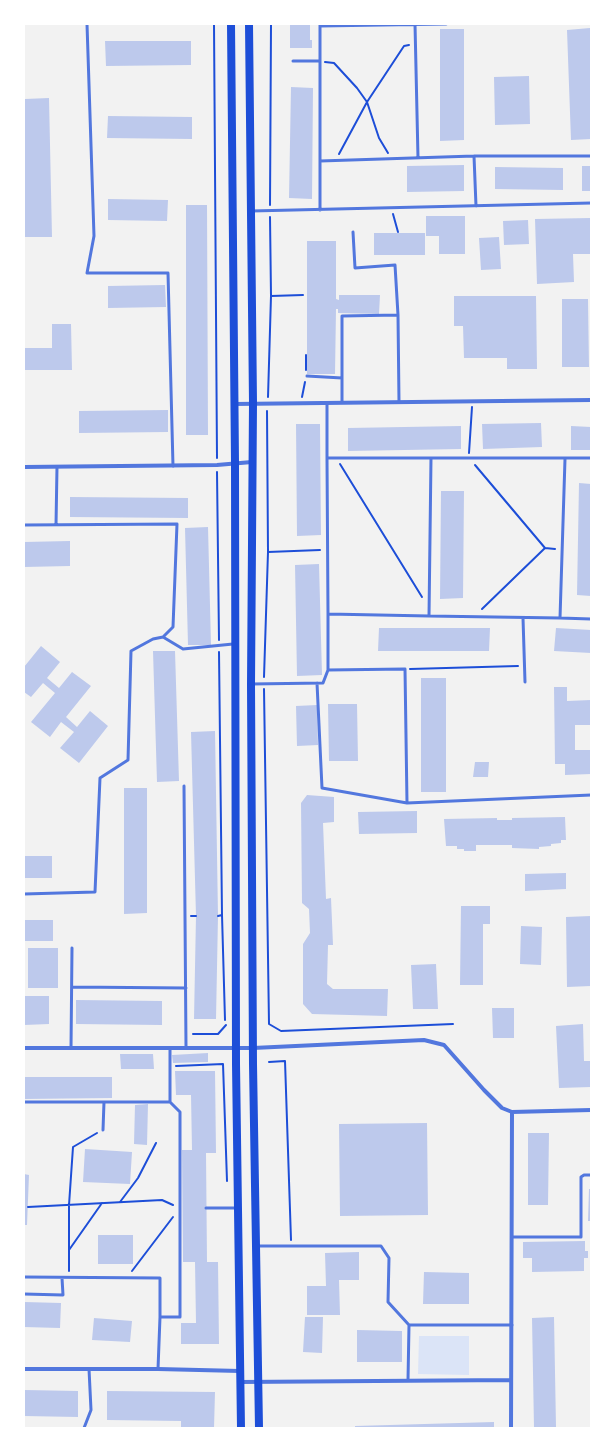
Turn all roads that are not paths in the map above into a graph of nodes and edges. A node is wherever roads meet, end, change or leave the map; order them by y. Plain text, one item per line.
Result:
1 (87, 24) edge
2 (231, 24) edge
3 (249, 24) edge
4 (415, 24) edge
5 (446, 24) edge
6 (320, 25) edge
7 (293, 61) dead end
8 (320, 61) junction
9 (474, 156) junction
10 (591, 156) edge
11 (418, 158) junction
12 (320, 161) junction
13 (591, 203) edge
14 (476, 206) junction
15 (320, 210) junction
16 (249, 211) junction
17 (353, 232) dead end
18 (398, 315) junction
19 (307, 376) dead end
20 (342, 378) junction
21 (591, 400) edge
22 (342, 401) junction
23 (327, 402) junction
24 (399, 402) junction
25 (253, 403) junction
26 (234, 404) junction
27 (326, 458) junction
28 (431, 458) junction
29 (591, 458) edge
30 (566, 459) junction
31 (252, 462) junction
32 (235, 463) junction
33 (173, 466) junction
34 (24, 467) edge
35 (57, 467) junction
36 (24, 525) edge
37 (56, 525) junction
38 (328, 614) junction
39 (429, 616) junction
40 (523, 618) junction
41 (560, 618) junction
42 (591, 619) edge
43 (163, 637) junction
44 (236, 644) junction
45 (328, 670) junction
46 (525, 682) dead end
47 (317, 683) junction
48 (251, 684) junction
49 (184, 786) dead end
50 (591, 795) edge
51 (407, 804) junction
52 (24, 894) edge
53 (72, 948) dead end
54 (72, 987) junction
55 (186, 988) junction
56 (186, 1047) junction
57 (24, 1048) edge
58 (71, 1048) junction
59 (170, 1048) junction
60 (237, 1048) junction
61 (253, 1048) junction
62 (24, 1102) edge
63 (104, 1102) junction
64 (170, 1102) junction
65 (591, 1110) edge
66 (512, 1112) junction
67 (103, 1130) road end
68 (591, 1175) edge
69 (206, 1208) dead end
70 (238, 1208) junction
71 (512, 1236) junction
72 (581, 1237) junction
73 (581, 1242) dead end
74 (256, 1246) junction
75 (24, 1278) edge
76 (62, 1278) junction
77 (24, 1294) edge
78 (160, 1317) junction
79 (512, 1325) junction
80 (409, 1326) junction
81 (24, 1369) edge
82 (89, 1369) junction
83 (158, 1369) junction
84 (240, 1371) junction
85 (408, 1380) junction
86 (510, 1380) junction
87 (240, 1382) junction
88 (258, 1382) junction
89 (84, 1428) edge
90 (241, 1428) edge
91 (259, 1428) edge
92 (511, 1428) edge

1 - 33 lane
2 - 26 main road
3 - 16 main road
4 - 5 lane
4 - 6 lane
4 - 11 lane
6 - 8 lane
7 - 8 lane
8 - 12 lane
9 - 10 lane
9 - 11 lane
9 - 14 lane
11 - 12 lane
12 - 15 lane
13 - 14 lane
14 - 15 lane
15 - 16 lane
16 - 25 main road
17 - 18 lane
18 - 20 lane
18 - 24 lane
19 - 20 lane
20 - 22 lane
21 - 24 street
22 - 23 street
22 - 24 street
23 - 25 street
23 - 27 lane
25 - 26 street
25 - 31 main road
26 - 32 main road
27 - 28 lane
27 - 38 lane
28 - 30 lane
28 - 39 lane
29 - 30 lane
30 - 41 lane
31 - 32 street
31 - 48 main road
32 - 33 street
32 - 44 main road
33 - 35 street
34 - 35 street
35 - 37 lane
36 - 37 lane
37 - 43 lane
38 - 39 lane
38 - 45 lane
39 - 40 lane
40 - 41 lane
40 - 46 lane
41 - 42 lane
43 - 44 lane
43 - 52 lane
44 - 60 main road
45 - 47 lane
45 - 51 lane
47 - 48 lane
47 - 51 lane
48 - 61 main road
49 - 55 lane
50 - 51 lane
53 - 54 lane
54 - 55 lane
54 - 58 lane
55 - 56 lane
56 - 59 street
56 - 60 street
57 - 58 street
58 - 59 street
59 - 64 lane
60 - 61 street
60 - 70 main road
61 - 66 street
61 - 74 main road
62 - 63 lane
63 - 64 lane
63 - 67 lane
64 - 78 lane
65 - 66 street
66 - 71 street
68 - 72 lane
69 - 70 lane
70 - 84 main road
71 - 72 lane
71 - 79 street
72 - 73 lane
74 - 80 lane
74 - 88 main road
75 - 76 lane
76 - 77 lane
76 - 78 lane
78 - 83 lane
79 - 80 lane
79 - 86 street
80 - 85 lane
81 - 82 street
82 - 83 street
82 - 89 lane
83 - 84 street
84 - 87 main road
85 - 86 street
85 - 88 street
86 - 92 street
87 - 88 street
87 - 90 main road
88 - 91 main road

